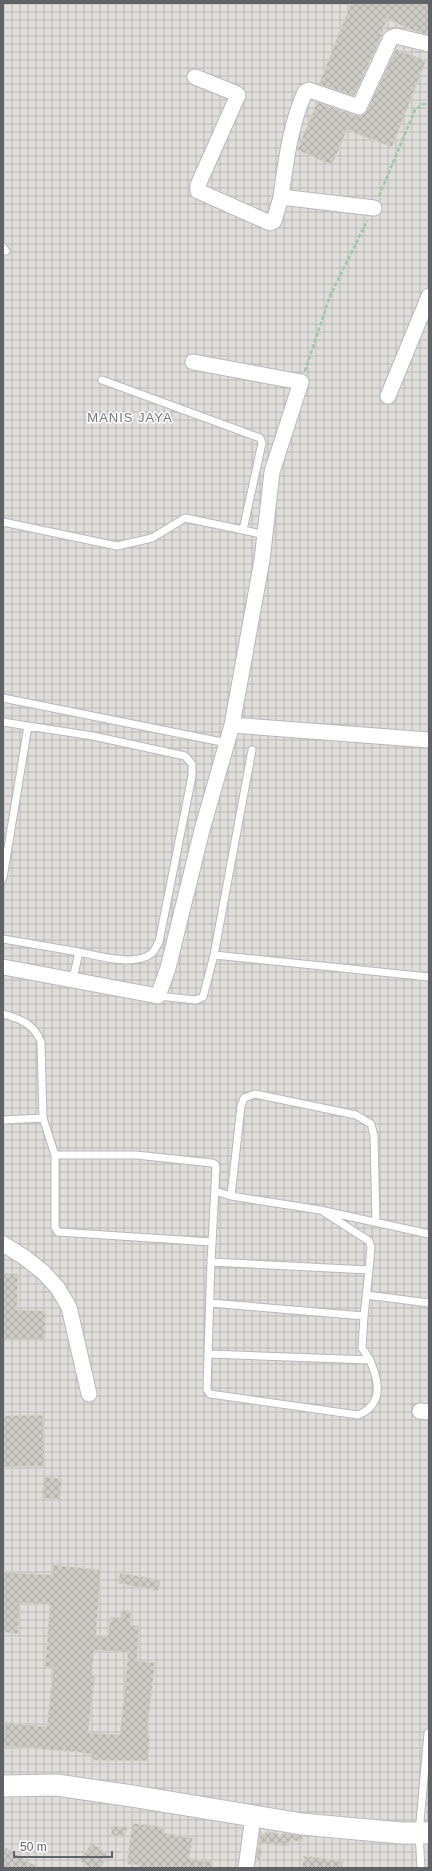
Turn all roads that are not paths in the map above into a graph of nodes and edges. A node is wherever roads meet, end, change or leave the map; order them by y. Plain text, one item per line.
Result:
1 (429, 44) edge
2 (195, 77) dead end
3 (281, 197) junction
4 (374, 208) road end
5 (429, 296) edge
6 (192, 362) dead end
7 (102, 380) dead end
8 (388, 396) dead end
9 (255, 471) junction
10 (272, 472) junction
11 (3, 522) edge
12 (244, 530) junction
13 (265, 535) junction
14 (3, 698) edge
15 (3, 722) edge
16 (232, 725) junction
17 (28, 726) junction
18 (429, 740) edge
19 (227, 743) junction
20 (252, 750) dead end
21 (3, 878) edge
22 (3, 939) edge
23 (79, 952) junction
24 (214, 955) junction
25 (3, 967) edge
26 (429, 977) edge
27 (74, 979) junction
28 (158, 996) junction
29 (3, 1014) edge
30 (43, 1118) junction
31 (3, 1120) edge
32 (55, 1156) junction
33 (215, 1191) junction
34 (231, 1196) junction
35 (320, 1210) junction
36 (376, 1222) junction
37 (429, 1234) edge
38 (212, 1242) junction
39 (3, 1244) edge
40 (211, 1262) junction
41 (369, 1270) junction
42 (366, 1295) junction
43 (429, 1302) edge
44 (210, 1303) junction
45 (364, 1316) junction
46 (208, 1354) junction
47 (370, 1360) junction
48 (89, 1394) dead end
49 (428, 1733) edge
50 (6, 1791) edge
51 (253, 1817) junction
52 (424, 1833) edge
53 (246, 1868) edge
54 (421, 1868) edge

1 - 3 street
2 - 3 street
3 - 4 street
5 - 8 street
6 - 10 street
7 - 9 lane
9 - 10 lane
9 - 12 lane
10 - 13 street
11 - 12 lane
12 - 13 lane
13 - 16 street
14 - 19 lane
15 - 17 lane
16 - 18 street
16 - 19 street
17 - 21 lane
17 - 23 lane
19 - 28 street
20 - 24 lane
22 - 23 lane
23 - 27 lane
24 - 26 lane
24 - 28 lane
25 - 27 street
27 - 28 street
29 - 30 lane
30 - 31 lane
30 - 32 lane
32 - 33 lane
32 - 38 lane
33 - 34 lane
33 - 38 lane
34 - 35 lane
34 - 36 lane
35 - 36 lane
35 - 41 lane
36 - 37 lane
38 - 40 lane
39 - 48 street
40 - 41 lane
40 - 44 lane
41 - 42 lane
42 - 43 lane
42 - 45 lane
44 - 45 lane
44 - 46 lane
45 - 47 lane
46 - 47 lane
46 - 47 lane
49 - 52 lane
50 - 51 street
51 - 52 street
51 - 53 street
52 - 54 lane

